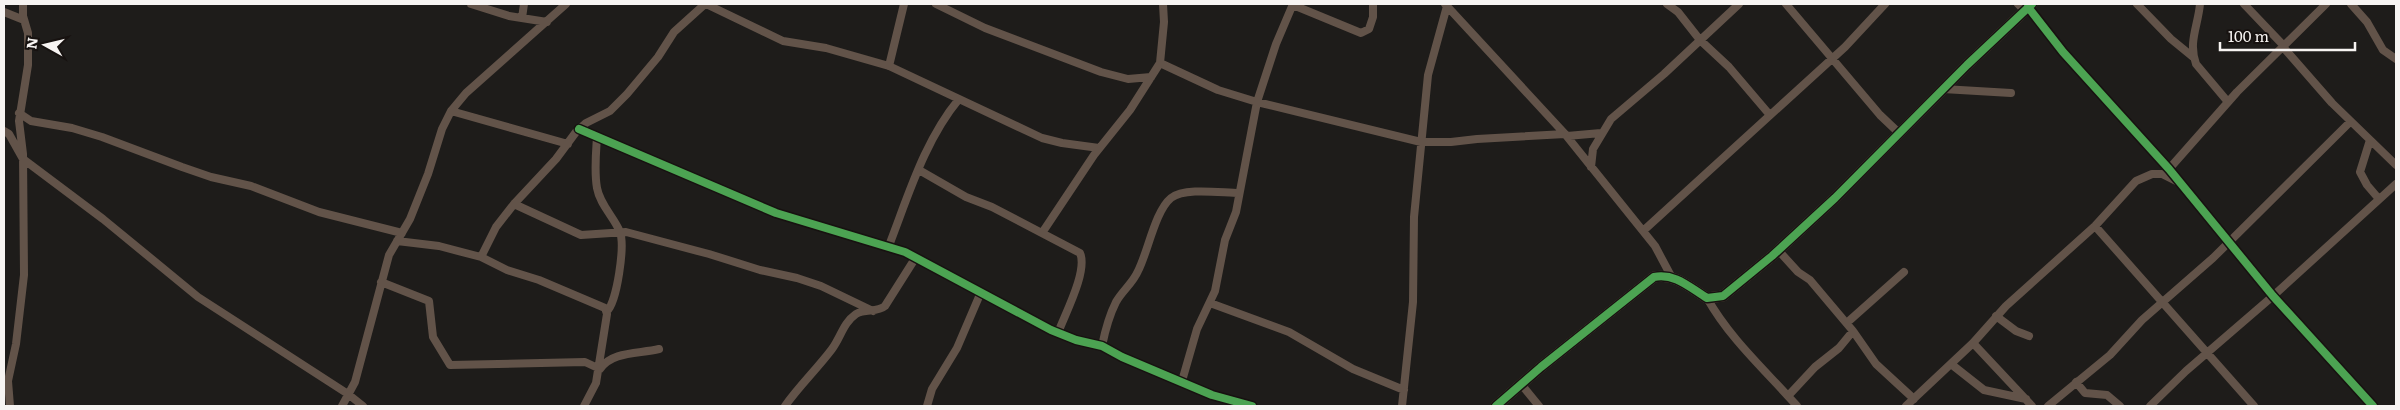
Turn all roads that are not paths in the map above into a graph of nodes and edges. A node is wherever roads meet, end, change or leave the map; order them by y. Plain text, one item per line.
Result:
1 (23, 4) edge
2 (471, 4) edge
3 (524, 4) edge
4 (566, 4) edge
5 (706, 4) edge
6 (904, 4) edge
7 (936, 4) edge
8 (1162, 4) edge
9 (1293, 4) edge
10 (1373, 4) edge
11 (1459, 4) edge
12 (1667, 4) edge
13 (1739, 4) edge
14 (1786, 4) edge
15 (1885, 4) edge
16 (2137, 4) edge
17 (2200, 4) edge
18 (2244, 4) edge
19 (2326, 4) edge
20 (2350, 4) edge
21 (1448, 6) edge
22 (2026, 6) edge
23 (4, 12) edge
24 (522, 18) junction
25 (24, 20) junction
26 (547, 22) junction
27 (1700, 40) junction
28 (2284, 46) junction
29 (2193, 57) junction
30 (1831, 58) junction
31 (2396, 59) edge
32 (1160, 63) junction
33 (889, 66) junction
34 (1151, 77) junction
35 (1943, 89) junction
36 (2011, 93) dead end
37 (959, 99) junction
38 (1257, 102) junction
39 (2228, 102) junction
40 (451, 111) junction
41 (19, 113) junction
42 (1769, 114) junction
43 (2350, 122) junction
44 (4, 130) edge
45 (579, 130) junction
46 (1601, 133) junction
47 (1899, 133) junction
48 (1566, 135) junction
49 (597, 137) junction
50 (2370, 140) junction
51 (1421, 142) junction
52 (568, 144) junction
53 (1099, 148) junction
54 (23, 159) junction
55 (2396, 165) edge
56 (1591, 167) junction
57 (2169, 169) junction
58 (919, 170) junction
59 (2176, 181) junction
60 (2396, 184) edge
61 (1239, 193) junction
62 (2379, 200) junction
63 (514, 204) junction
64 (2095, 226) junction
65 (619, 231) junction
66 (1643, 231) junction
67 (402, 233) junction
68 (1042, 233) junction
69 (397, 241) junction
70 (2229, 242) junction
71 (888, 248) junction
72 (1778, 250) junction
73 (481, 257) junction
74 (916, 258) junction
75 (1904, 272) dead end
76 (1671, 276) junction
77 (381, 282) junction
78 (981, 292) junction
79 (2274, 296) junction
80 (1706, 298) junction
81 (2163, 302) junction
82 (1210, 303) junction
83 (607, 311) junction
84 (873, 311) junction
85 (1996, 316) junction
86 (1850, 320) dead end
87 (1853, 331) junction
88 (1058, 333) junction
89 (2029, 336) dead end
90 (1973, 343) junction
91 (1102, 346) junction
92 (659, 349) dead end
93 (2208, 354) junction
94 (1951, 364) junction
95 (600, 369) junction
96 (1182, 381) junction
97 (2076, 382) junction
98 (1521, 384) junction
99 (1404, 390) junction
100 (348, 394) junction
101 (1788, 396) junction
102 (2026, 399) junction
103 (1912, 403) edge
104 (10, 406) edge
105 (342, 406) edge
106 (363, 406) edge
107 (584, 406) edge
108 (784, 406) edge
109 (927, 406) edge
110 (1252, 406) edge
111 (1402, 406) edge
112 (1496, 406) edge
113 (1539, 406) edge
114 (1797, 406) edge
115 (2032, 406) edge
116 (2048, 406) edge
117 (2120, 406) edge
118 (2150, 406) edge
119 (2254, 406) edge
120 (2373, 406) edge

1 - 25 street
2 - 24 street
3 - 24 street
4 - 26 street
5 - 33 street
5 - 45 street
6 - 33 street
7 - 34 street
8 - 32 street
9 - 10 street
9 - 38 street
11 - 21 street
12 - 27 street
13 - 27 street
14 - 30 street
15 - 30 street
16 - 29 street
17 - 29 street
18 - 28 street
19 - 28 street
20 - 31 street
21 - 48 street
21 - 51 street
22 - 35 street
22 - 57 street
23 - 25 street
24 - 26 street
25 - 41 street
26 - 40 street
27 - 42 street
27 - 46 street
28 - 39 street
28 - 43 street
29 - 39 street
30 - 42 street
30 - 47 street
32 - 34 street
32 - 38 street
33 - 37 street
34 - 53 street
35 - 36 street
35 - 47 street
37 - 53 street
37 - 58 street
38 - 51 street
38 - 61 street
39 - 57 street
40 - 52 street
40 - 67 street
41 - 54 street
41 - 67 street
42 - 66 street
43 - 50 street
43 - 70 street
44 - 54 street
45 - 49 street
45 - 52 street
46 - 48 street
46 - 56 street
47 - 72 street
48 - 51 street
48 - 56 street
49 - 65 street
49 - 71 street
50 - 55 street
50 - 62 street
51 - 99 street
52 - 63 street
53 - 68 street
54 - 100 street
54 - 104 street
56 - 66 street
57 - 59 street
58 - 68 street
58 - 71 street
59 - 64 street
59 - 70 street
60 - 62 street
61 - 82 street
61 - 91 street
62 - 79 street
63 - 65 street
63 - 73 street
64 - 81 street
64 - 85 street
65 - 83 street
65 - 84 street
66 - 76 street
67 - 69 street
68 - 88 street
69 - 73 street
69 - 77 street
70 - 79 street
70 - 81 street
71 - 74 street
72 - 80 street
72 - 87 street
73 - 83 street
74 - 78 street
74 - 84 street
75 - 86 street
76 - 80 street
76 - 98 street
77 - 95 street
77 - 100 street
78 - 88 street
78 - 109 street
79 - 93 street
79 - 120 street
80 - 101 street
81 - 93 street
81 - 97 street
82 - 96 street
82 - 99 street
83 - 95 street
84 - 108 street
85 - 89 street
85 - 90 street
87 - 101 street
87 - 103 street
88 - 91 street
90 - 94 street
90 - 102 street
91 - 96 street
92 - 95 street
93 - 118 street
93 - 119 street
94 - 102 street
94 - 103 street
95 - 107 street
96 - 110 street
97 - 116 street
97 - 117 street
98 - 112 street
98 - 113 street
99 - 111 street
100 - 105 street
100 - 106 street
101 - 114 street
102 - 115 street

